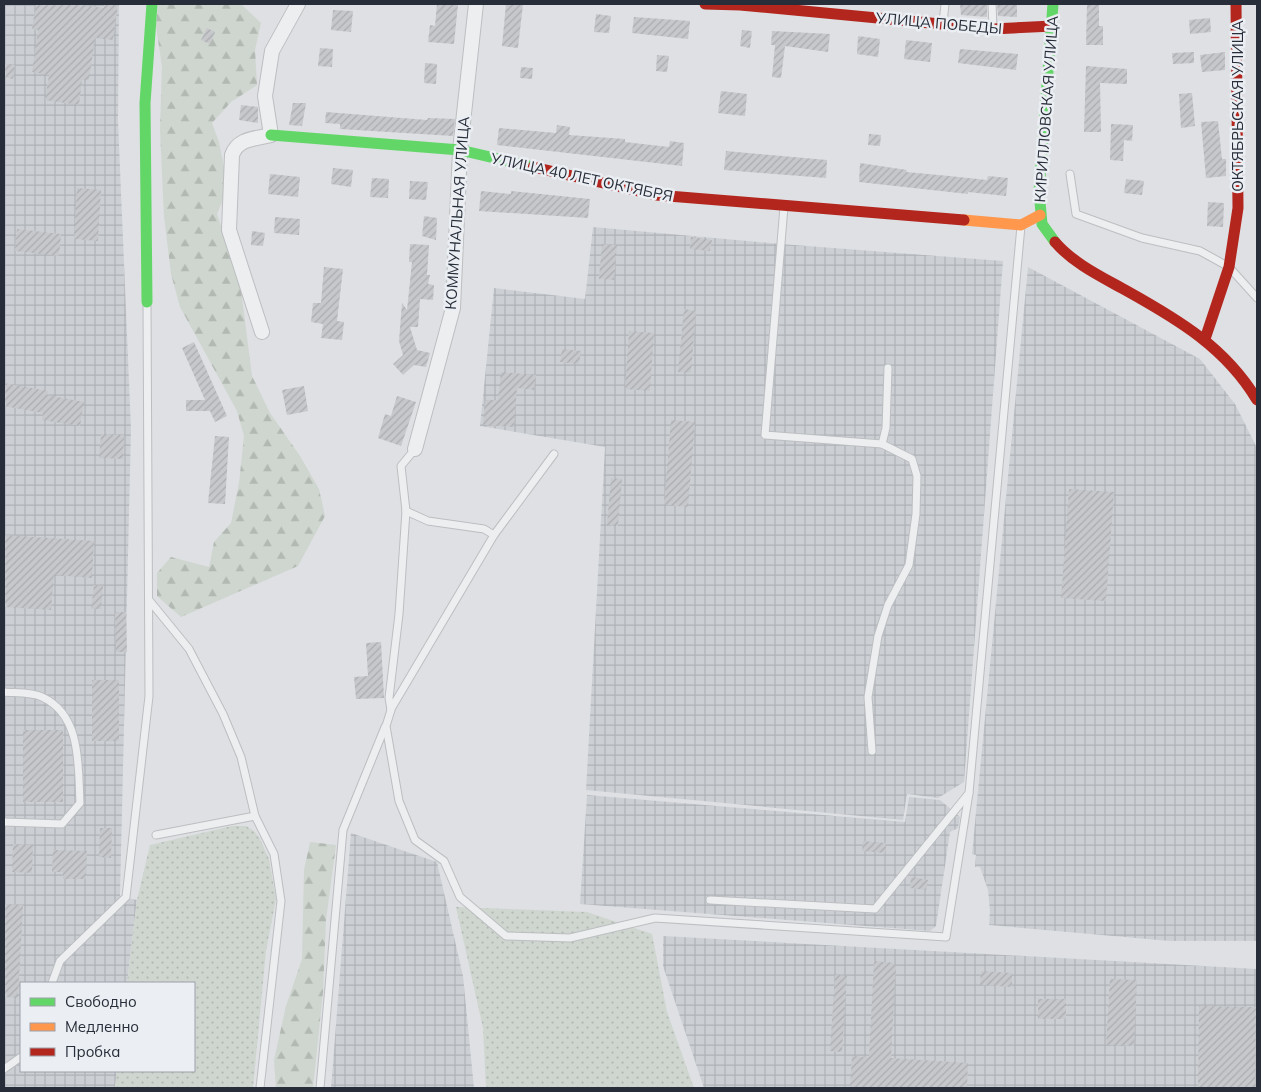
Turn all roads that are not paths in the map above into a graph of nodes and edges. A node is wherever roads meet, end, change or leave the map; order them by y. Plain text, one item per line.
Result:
1 (152, 4) edge
2 (298, 4) edge
3 (476, 4) edge
4 (705, 4) edge
5 (740, 4) edge
6 (946, 4) edge
7 (992, 4) edge
8 (1053, 4) edge
9 (1236, 4) edge
10 (943, 24) junction
11 (1054, 26) junction
12 (993, 29) junction
13 (271, 134) junction
14 (460, 150) junction
15 (1070, 174) dead end
16 (784, 207) junction
17 (1040, 215) junction
18 (1021, 226) junction
19 (1229, 267) junction
20 (1257, 298) edge
21 (146, 302) joint
22 (262, 332) dead end
23 (1205, 339) junction
24 (888, 368) dead end
25 (1257, 400) edge
26 (882, 444) junction
27 (415, 449) joint
28 (554, 454) dead end
29 (406, 511) junction
30 (494, 535) junction
31 (149, 600) junction
32 (4, 692) edge
33 (391, 710) junction
34 (386, 726) junction
35 (872, 752) dead end
36 (969, 793) junction
37 (255, 816) junction
38 (4, 822) edge
39 (156, 835) dead end
40 (710, 900) dead end
41 (52, 982) edge
42 (20, 1058) edge
43 (4, 1069) edge
44 (260, 1088) edge
45 (320, 1088) edge

1 - 21 street
2 - 13 street
3 - 14 street, КОММУНАЛЬНАЯ УЛИЦА
4 - 5 street, УЛИЦА ПОБЕДЫ
5 - 10 street, УЛИЦА ПОБЕДЫ
6 - 10 lane
7 - 12 lane
8 - 11 street, КИРИЛЛОВСКАЯ УЛИЦА
9 - 19 street, ОКТЯБРЬСКАЯ УЛИЦА
10 - 12 street, УЛИЦА ПОБЕДЫ
11 - 12 street, УЛИЦА ПОБЕДЫ
11 - 17 street, КИРИЛЛОВСКАЯ УЛИЦА
13 - 14 street, УЛИЦА 40 ЛЕТ ОКТЯБРЯ
13 - 22 street
14 - 16 street, УЛИЦА 40 ЛЕТ ОКТЯБРЯ
14 - 27 street, КОММУНАЛЬНАЯ УЛИЦА
15 - 19 lane
16 - 18 street, УЛИЦА 40 ЛЕТ ОКТЯБРЯ
16 - 26 lane
17 - 18 street
17 - 23 street
18 - 36 lane
19 - 20 lane
19 - 23 street, ОКТЯБРЬСКАЯ УЛИЦА
21 - 31 lane
23 - 25 street
24 - 26 lane
26 - 35 lane
27 - 29 lane
28 - 30 lane
29 - 30 lane
29 - 33 lane
30 - 33 lane
31 - 37 lane
31 - 41 lane
32 - 38 lane
33 - 34 lane
34 - 36 lane
34 - 45 lane
36 - 40 lane
37 - 39 lane
37 - 44 lane
42 - 43 lane

